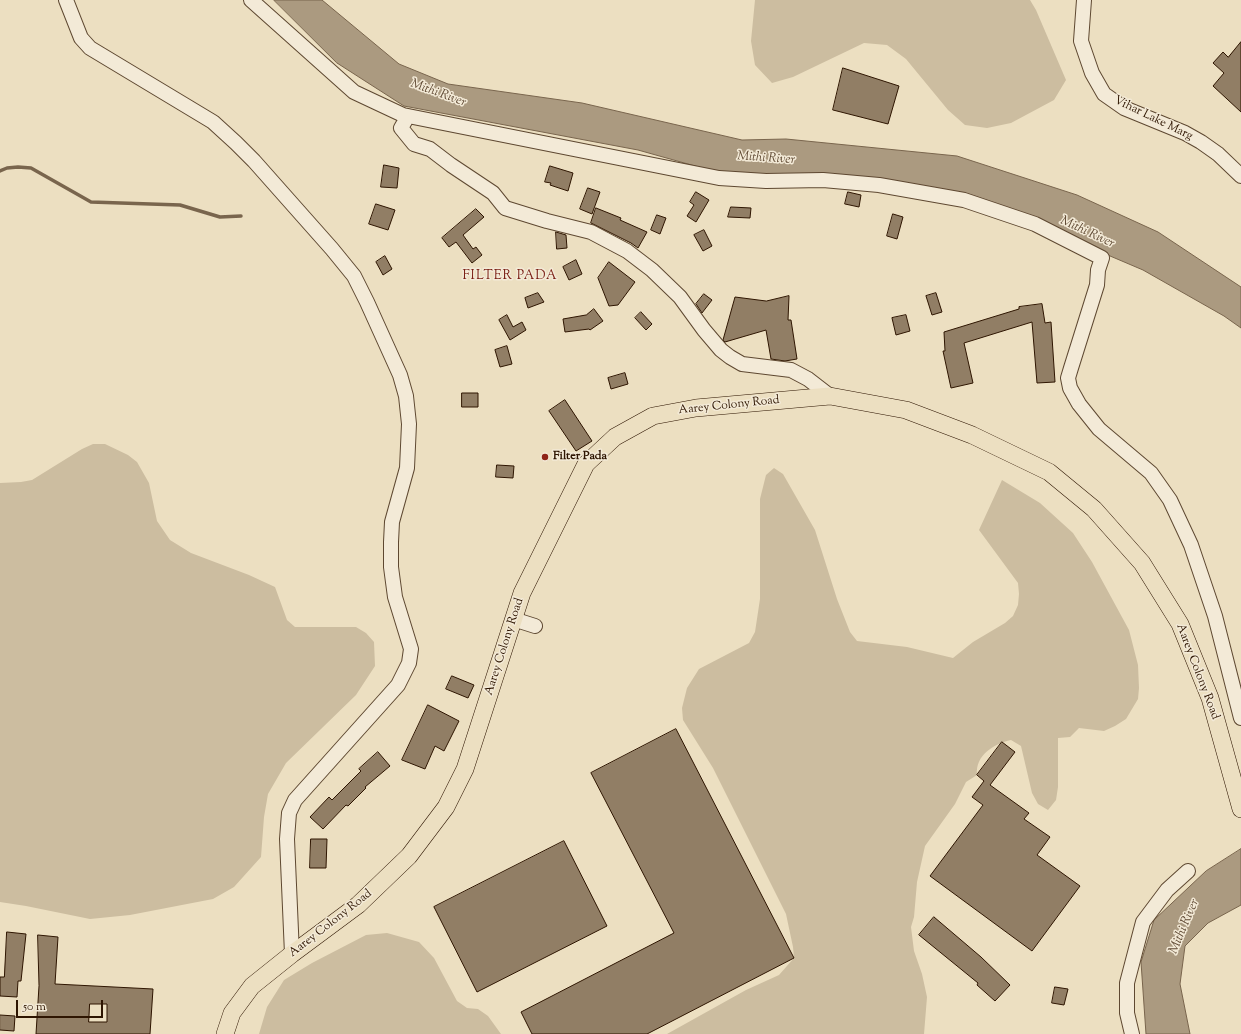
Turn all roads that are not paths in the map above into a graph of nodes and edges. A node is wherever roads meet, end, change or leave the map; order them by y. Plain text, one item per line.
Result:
1 (66, 0) edge
2 (251, 0) edge
3 (1084, 0) edge
4 (408, 116) junction
5 (1241, 176) edge
6 (830, 396) junction
7 (513, 620) junction
8 (536, 626) dead end
9 (1238, 695) edge
10 (1241, 718) edge
11 (1240, 797) edge
12 (1188, 871) dead end
13 (292, 954) junction
14 (225, 1034) edge
15 (1132, 1034) edge

1 - 13 street
2 - 4 street
3 - 5 street, Vihar Lake Marg
4 - 6 street
4 - 9 street
6 - 7 main road, Aarey Colony Road
6 - 11 main road, Aarey Colony Road
7 - 8 street
7 - 13 main road, Aarey Colony Road
9 - 10 street
12 - 15 street
13 - 14 main road, Aarey Colony Road

